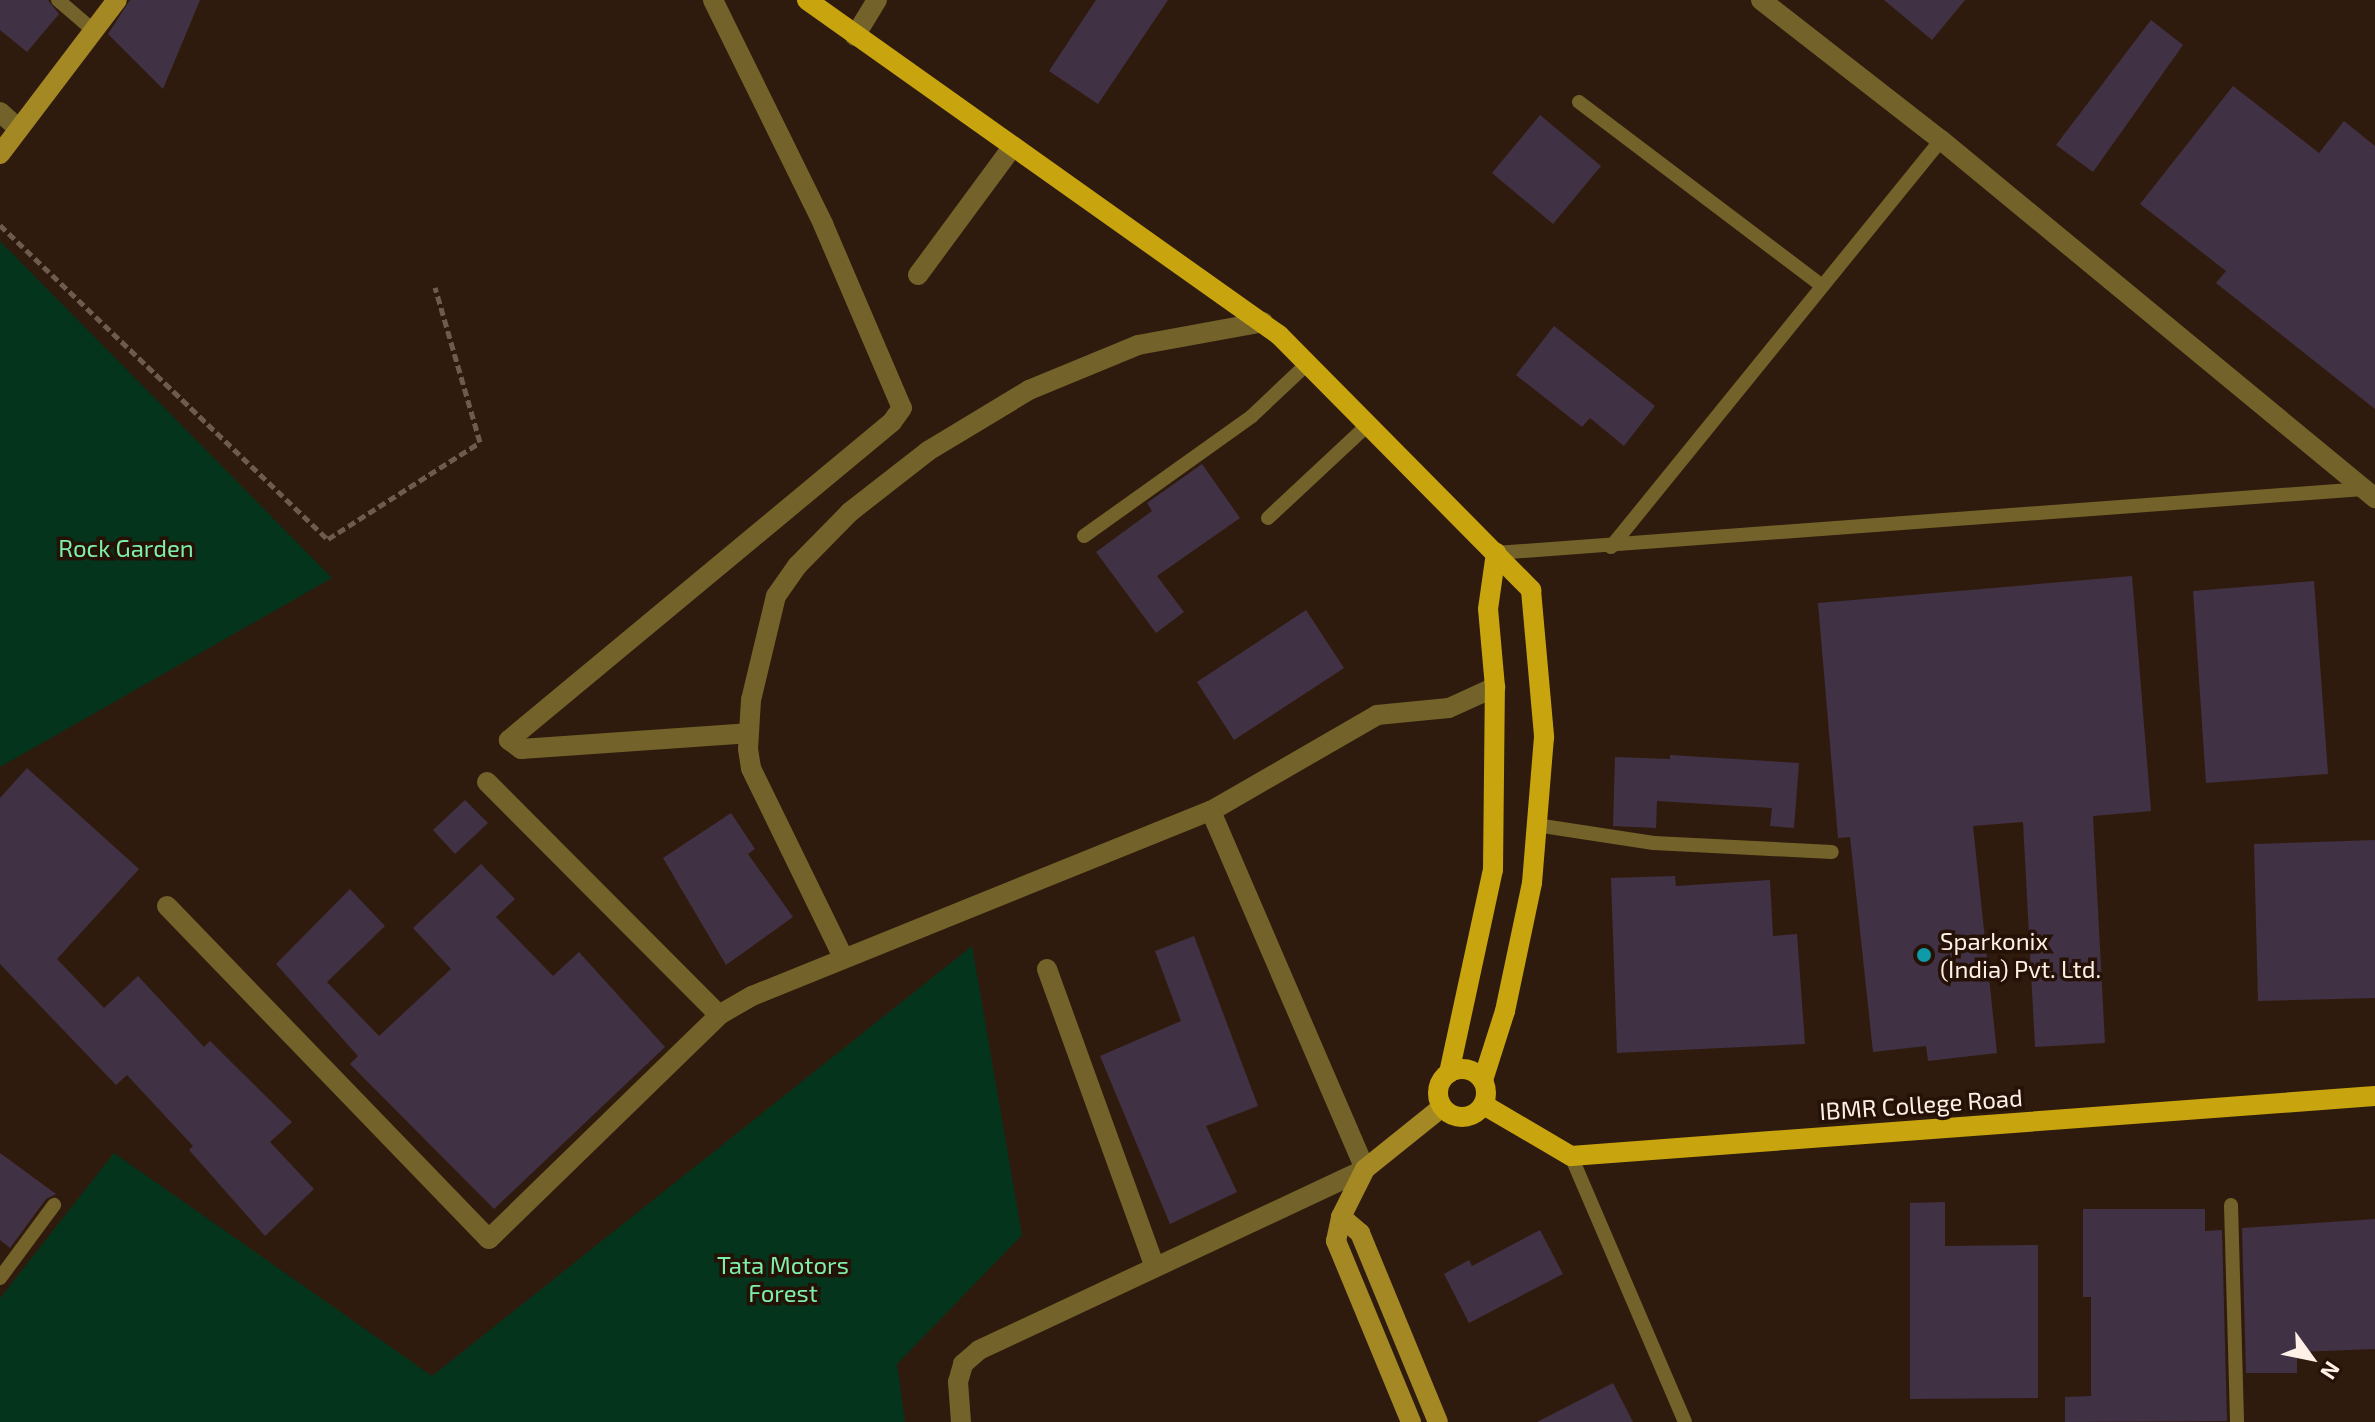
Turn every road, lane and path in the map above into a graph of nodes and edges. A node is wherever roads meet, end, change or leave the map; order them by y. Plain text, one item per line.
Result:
1 (58, 0) edge
2 (117, 0) edge
3 (713, 0) edge
4 (807, 0) edge
5 (877, 0) edge
6 (1761, 0) edge
7 (94, 31) junction
8 (855, 36) junction
9 (1579, 102) dead end
10 (0, 112) edge
11 (19, 129) junction
12 (1941, 140) junction
13 (1013, 146) junction
14 (0, 154) edge
15 (0, 225) edge
16 (918, 275) dead end
17 (1822, 286) junction
18 (435, 287) dead end
19 (1263, 322) junction
20 (1308, 363) junction
21 (1370, 423) junction
22 (2370, 494) edge
23 (1268, 518) dead end
24 (1084, 536) dead end
25 (1611, 547) junction
26 (1496, 553) junction
27 (1495, 687) junction
28 (747, 733) junction
29 (487, 782) dead end
30 (1211, 811) junction
31 (1536, 825) junction
32 (1832, 852) dead end
33 (167, 906) dead end
34 (843, 957) junction
35 (1047, 969) dead end
36 (719, 1015) junction
37 (1449, 1073) junction
38 (1483, 1080) junction
39 (2375, 1096) edge
40 (1484, 1105) junction
41 (1442, 1107) junction
42 (1571, 1156) junction
43 (1365, 1169) junction
44 (54, 1205) dead end
45 (2231, 1205) dead end
46 (1341, 1217) junction
47 (1155, 1267) junction
48 (2, 1271) edge
49 (961, 1422) edge
50 (1411, 1422) edge
51 (1438, 1422) edge
52 (1685, 1422) edge
53 (2237, 1422) edge

1 - 7 lane
2 - 7 main road
3 - 28 street
4 - 8 main road
5 - 8 street
6 - 12 street
7 - 11 main road
8 - 13 main road
9 - 17 lane
10 - 11 street
11 - 14 main road
12 - 17 lane
12 - 22 street
13 - 16 street
13 - 19 main road
15 - 18 path
17 - 25 lane
19 - 20 main road
19 - 28 street
20 - 21 main road
20 - 24 lane
21 - 23 lane
21 - 26 main road
22 - 25 lane
25 - 26 lane
26 - 27 main road
26 - 31 main road
27 - 30 street
27 - 37 main road
28 - 34 street
29 - 36 street
30 - 34 street
30 - 43 street
31 - 32 lane
31 - 38 main road
33 - 36 street
34 - 36 street
35 - 47 street
37 - 38 main road
37 - 41 main road
38 - 40 main road
39 - 42 main road, IBMR College Road
40 - 41 main road
40 - 42 main road
41 - 43 main road
42 - 52 lane
43 - 46 main road
43 - 47 street
44 - 48 lane
45 - 53 lane
46 - 50 main road
46 - 51 main road
47 - 49 street

